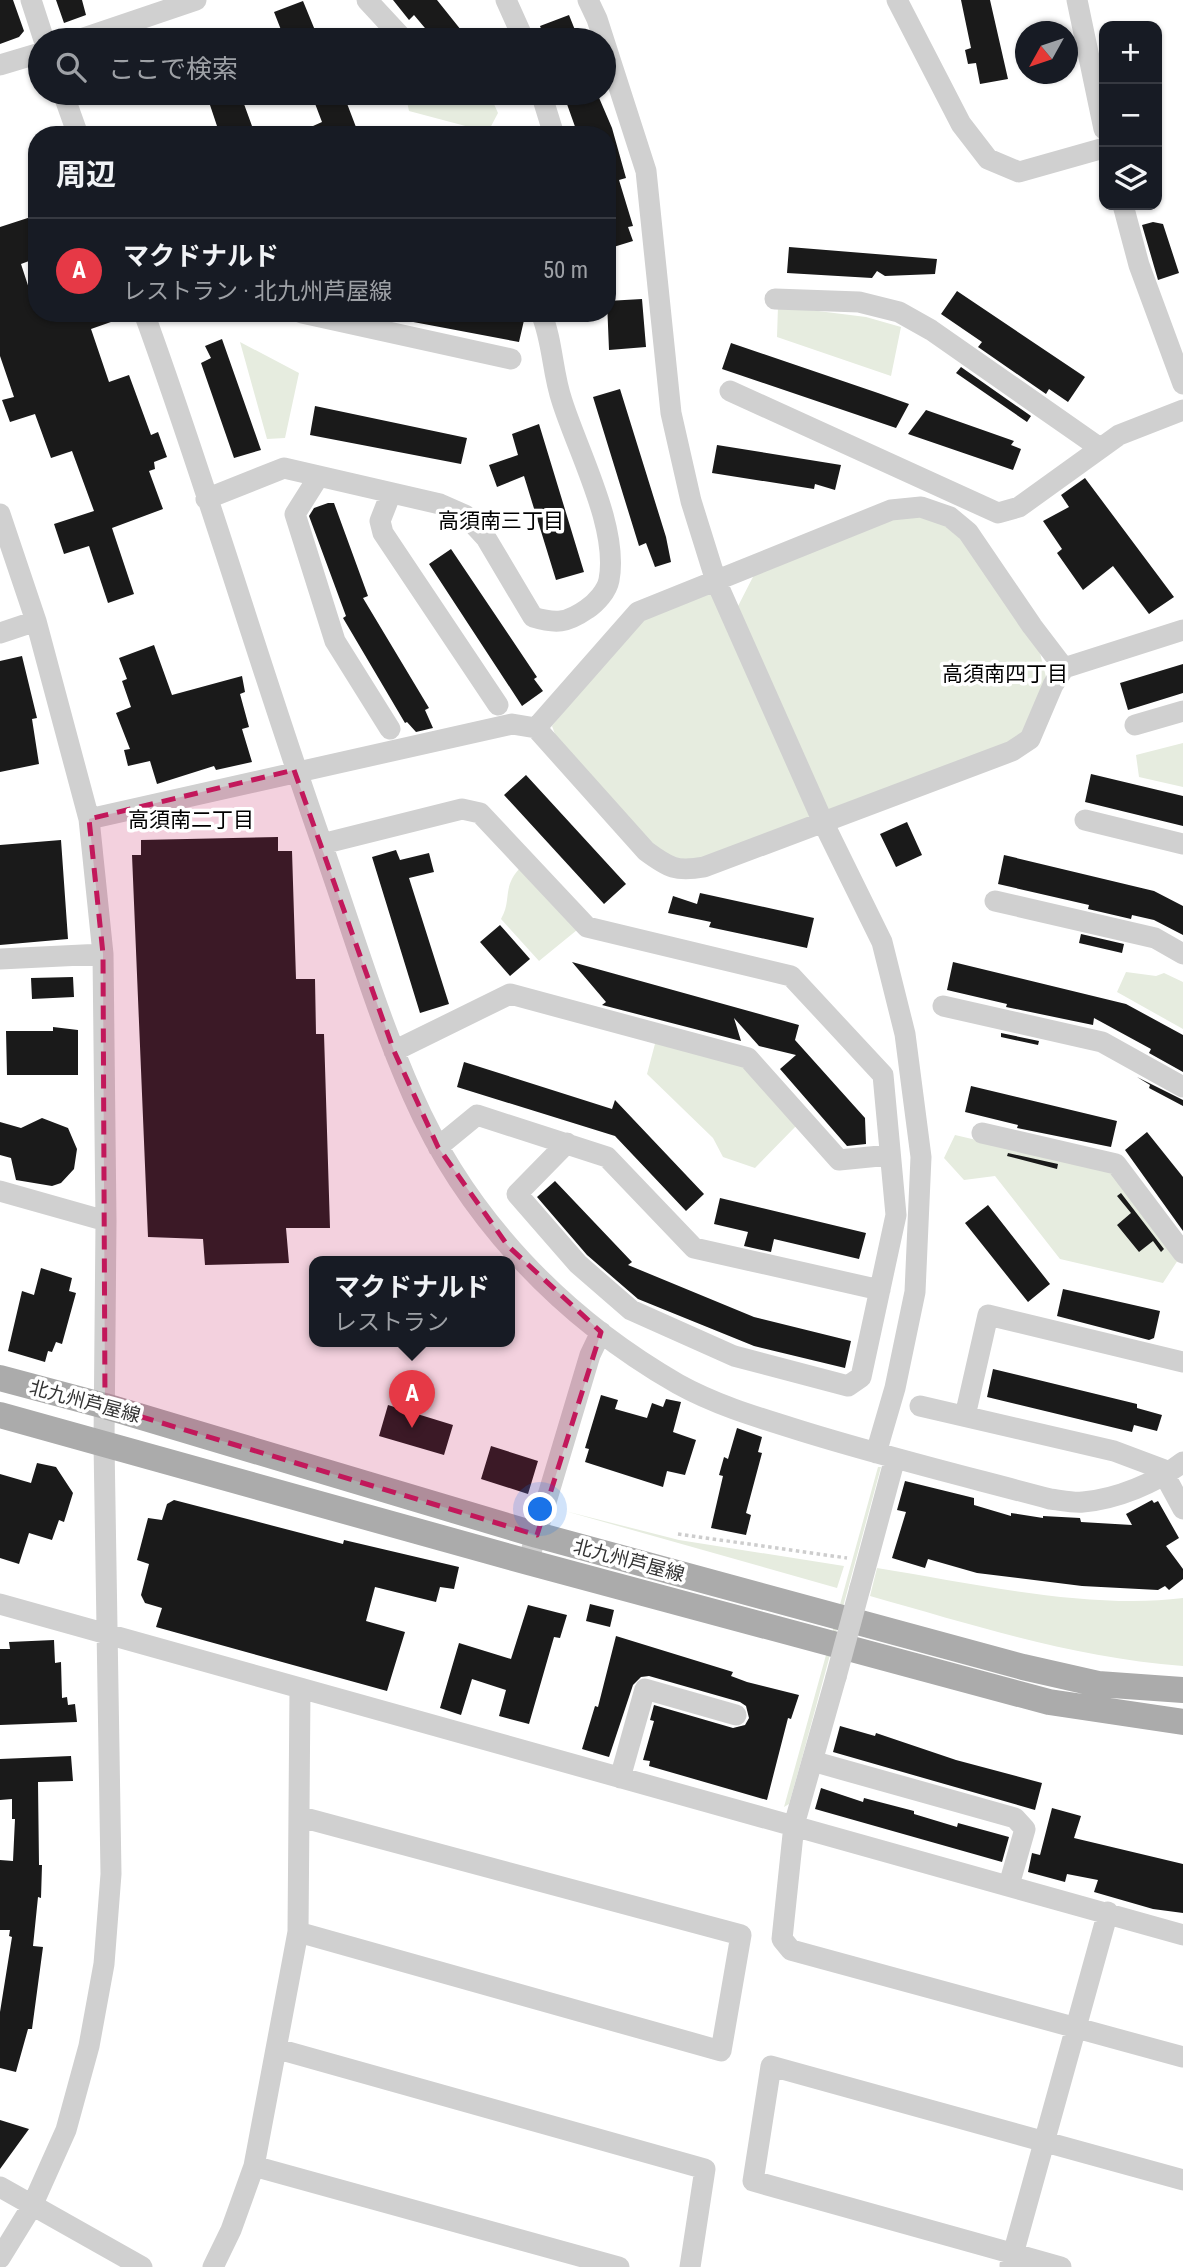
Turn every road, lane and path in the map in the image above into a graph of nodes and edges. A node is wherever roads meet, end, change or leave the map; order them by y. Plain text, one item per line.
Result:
1 (31, 0) edge
2 (197, 0) edge
3 (367, 0) edge
4 (506, 0) edge
5 (588, 0) edge
6 (897, 0) edge
7 (1077, 0) edge
8 (40, 28) edge
9 (114, 28) edge
10 (393, 28) edge
11 (515, 28) edge
12 (600, 28) edge
13 (28, 57) edge
14 (0, 65) edge
15 (616, 78) edge
16 (1099, 104) edge
17 (67, 105) edge
18 (545, 105) edge
19 (75, 126) edge
20 (551, 126) edge
21 (1099, 149) edge
22 (1125, 210) edge
23 (775, 299) dead end
24 (147, 322) edge
25 (362, 322) edge
26 (545, 322) edge
27 (511, 359) dead end
28 (1183, 384) edge
29 (730, 391) dead end
30 (1183, 410) edge
31 (1100, 448) junction
32 (319, 476) junction
33 (391, 493) junction
34 (206, 499) junction
35 (0, 514) edge
36 (716, 581) junction
37 (36, 621) junction
38 (1183, 630) edge
39 (0, 633) edge
40 (1065, 668) junction
41 (498, 705) dead end
42 (1183, 711) edge
43 (1135, 725) dead end
44 (536, 728) junction
45 (390, 729) dead end
46 (295, 770) junction
47 (89, 819) junction
48 (1085, 820) dead end
49 (823, 822) junction
50 (322, 844) junction
51 (1183, 844) edge
52 (995, 901) dead end
53 (103, 954) junction
54 (1183, 954) edge
55 (0, 959) edge
56 (943, 1006) dead end
57 (394, 1051) junction
58 (1183, 1087) edge
59 (982, 1133) dead end
60 (567, 1143) junction
61 (438, 1147) junction
62 (890, 1155) junction
63 (0, 1191) edge
64 (106, 1221) junction
65 (1183, 1253) edge
66 (880, 1290) junction
67 (601, 1332) junction
68 (1183, 1362) edge
69 (0, 1378) edge
70 (104, 1406) junction
71 (920, 1406) dead end
72 (0, 1415) edge
73 (965, 1416) junction
74 (104, 1443) junction
75 (886, 1456) junction
76 (1172, 1469) edge
77 (1183, 1509) edge
78 (678, 1534) dead end
79 (537, 1535) junction
80 (849, 1558) dead end
81 (528, 1562) junction
82 (0, 1604) edge
83 (109, 1634) junction
84 (300, 1689) junction
85 (1183, 1690) edge
86 (736, 1715) dead end
87 (1183, 1722) edge
88 (812, 1761) junction
89 (620, 1778) junction
90 (301, 1817) junction
91 (794, 1825) junction
92 (1009, 1885) junction
93 (1108, 1912) junction
94 (298, 1932) junction
95 (1183, 1935) edge
96 (1075, 2028) junction
97 (278, 2049) junction
98 (1183, 2057) edge
99 (1044, 2142) junction
100 (254, 2166) junction
101 (1183, 2180) edge
102 (0, 2187) edge
103 (32, 2206) junction
104 (0, 2258) edge
105 (1011, 2260) edge
106 (591, 2263) edge
107 (142, 2267) edge
108 (214, 2267) edge
109 (619, 2267) edge
110 (690, 2267) edge
111 (1061, 2267) edge

1 - 8 street
2 - 9 street
3 - 10 street
4 - 11 street
5 - 12 street
6 - 21 street
7 - 16 street
13 - 14 street
15 - 36 street
17 - 19 street
18 - 20 street
22 - 28 street
23 - 31 street
24 - 34 street
25 - 27 street
26 - 33 street
29 - 31 street
30 - 31 street
32 - 33 street
32 - 34 street
32 - 45 street
33 - 41 street
34 - 46 street
35 - 37 street
36 - 40 street
36 - 44 street
36 - 49 street
37 - 39 street
37 - 47 street
38 - 40 street
40 - 49 street
42 - 43 street
44 - 46 street
44 - 49 street
46 - 47 street
46 - 50 street
47 - 53 street
48 - 51 street
49 - 75 street
50 - 57 street
50 - 62 street
52 - 54 street
53 - 55 street
53 - 64 street
56 - 58 street
57 - 61 street
57 - 62 street
59 - 65 street
60 - 61 street
60 - 66 street
60 - 66 street
61 - 67 street
62 - 66 street
63 - 64 street
64 - 70 street
67 - 75 street
67 - 79 street
68 - 73 street
69 - 70 main road, 北九州芦屋線
70 - 74 street
70 - 79 main road, 北九州芦屋線
71 - 73 street
72 - 74 main road, 北九州芦屋線
73 - 76 street
74 - 81 main road, 北九州芦屋線
74 - 83 street
75 - 76 street
75 - 88 street, bridge
76 - 77 street
78 - 80 path
79 - 81 street
79 - 85 main road, 北九州芦屋線
81 - 87 main road, 北九州芦屋線
82 - 83 street
83 - 84 street
83 - 103 street
84 - 89 street
84 - 90 street
86 - 89 street
88 - 91 street
88 - 92 street
89 - 91 street
90 - 94 street
90 - 94 street
91 - 92 street
91 - 96 street
92 - 93 street
93 - 95 street
93 - 96 street
94 - 97 street
96 - 98 street
96 - 99 street
97 - 100 street
97 - 110 street
99 - 101 street
99 - 105 street
99 - 105 street
100 - 106 street
100 - 108 street
102 - 103 street
103 - 104 street
103 - 107 street
105 - 111 street
106 - 109 street

